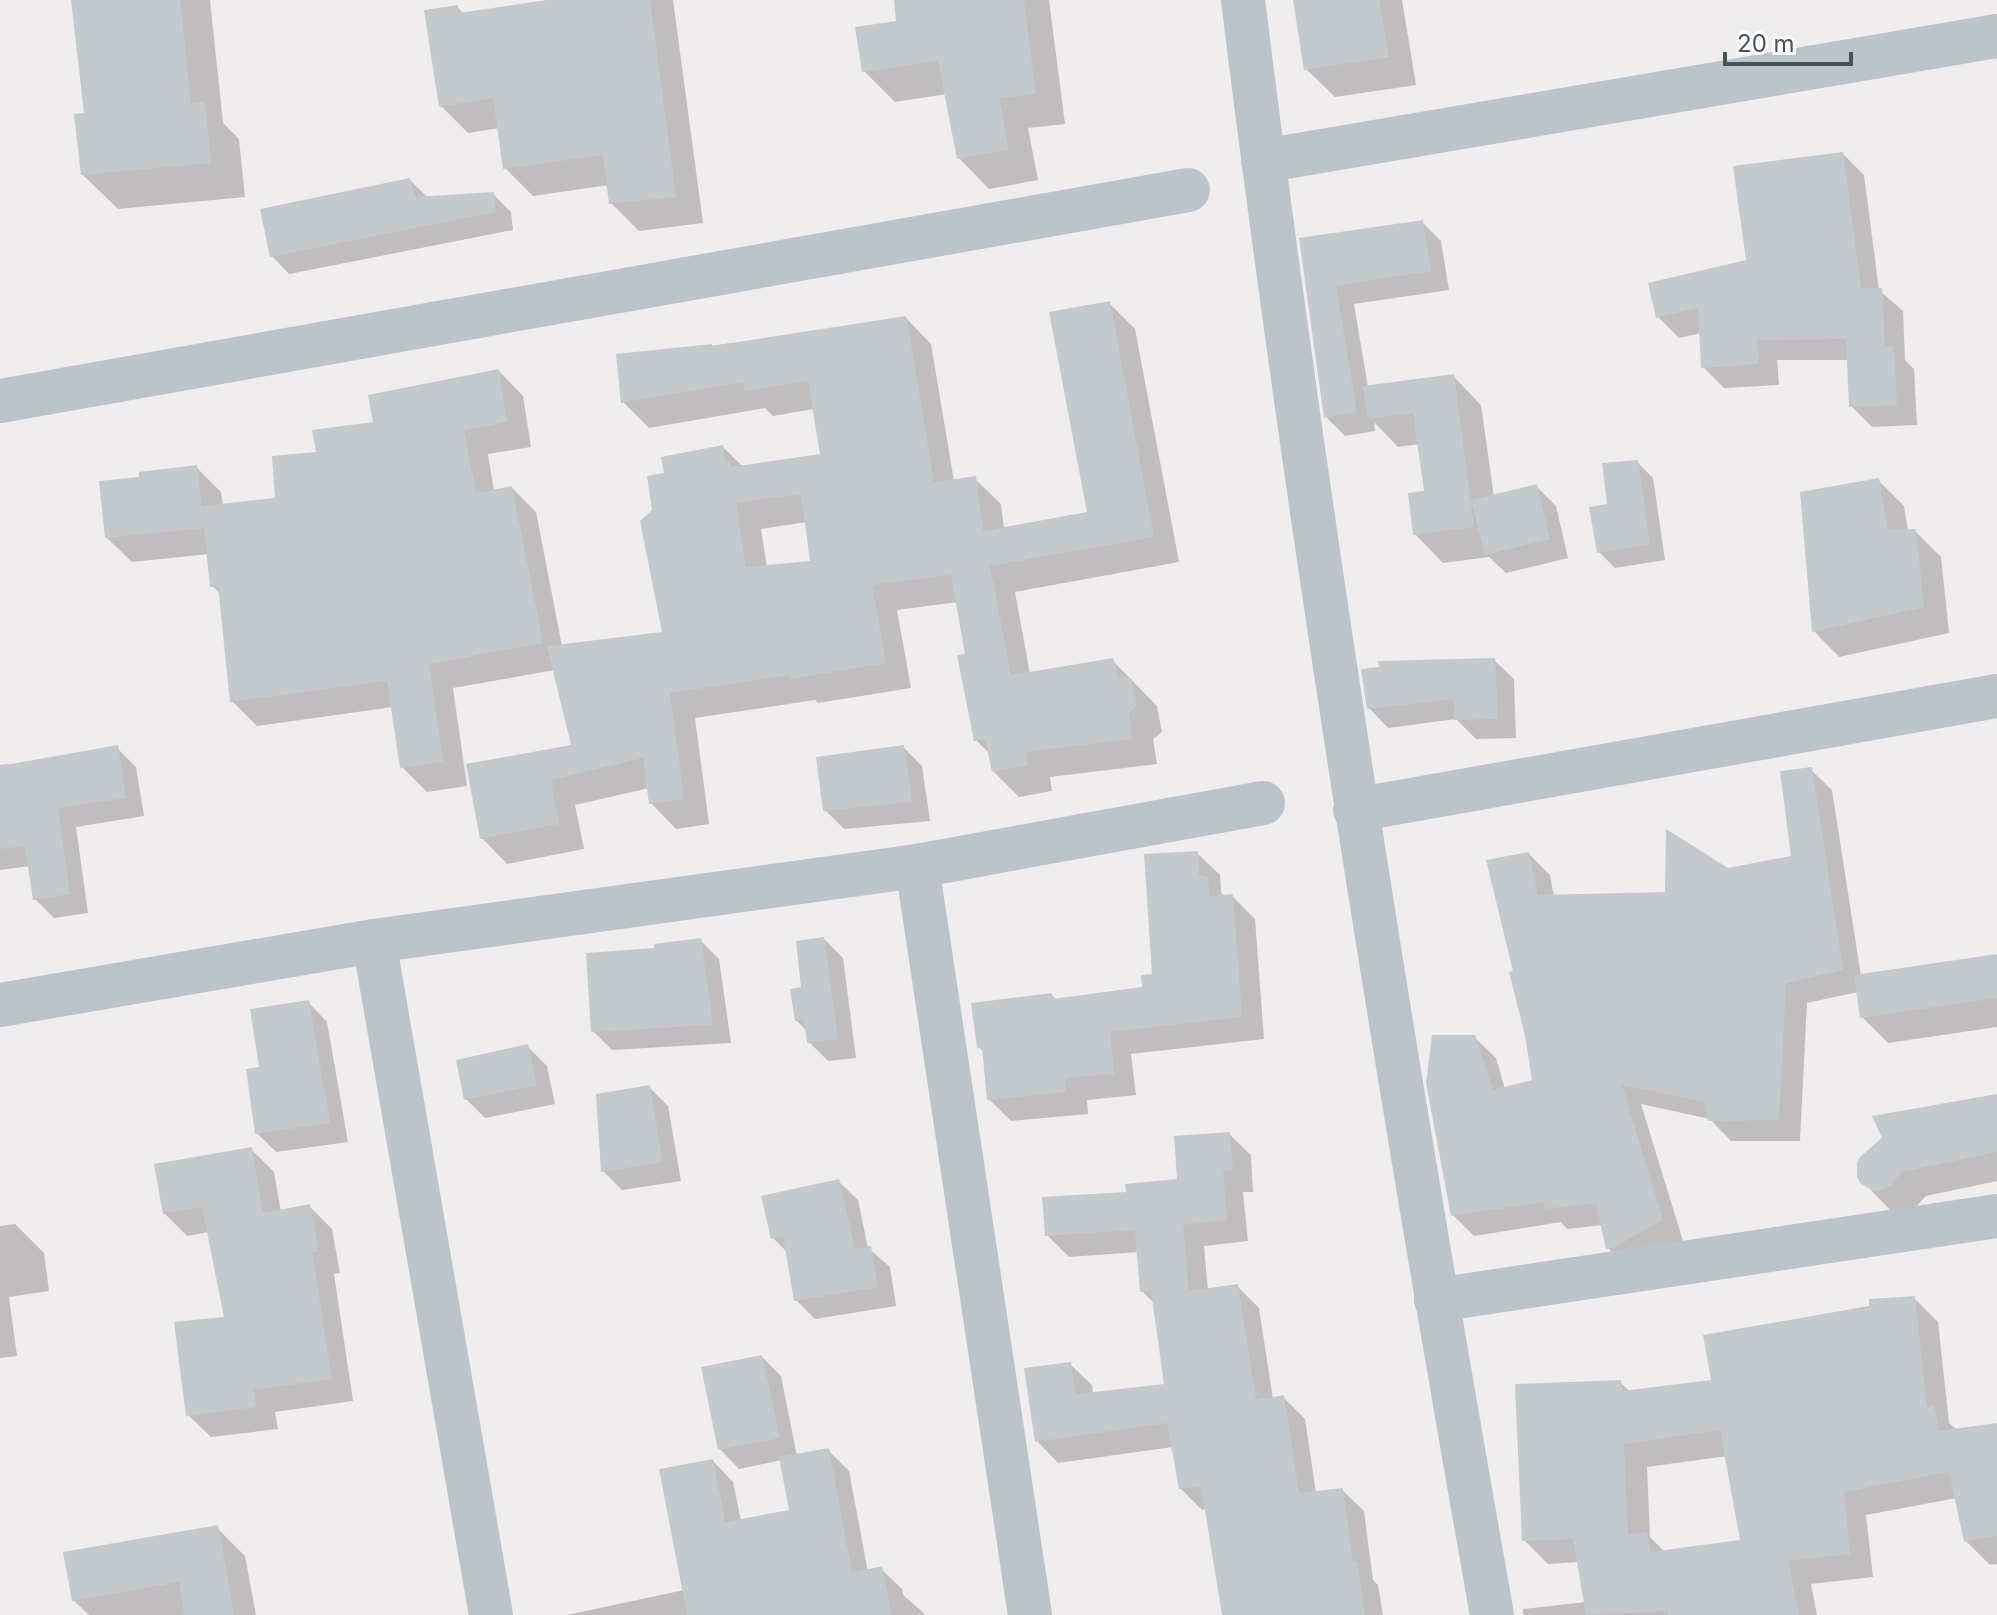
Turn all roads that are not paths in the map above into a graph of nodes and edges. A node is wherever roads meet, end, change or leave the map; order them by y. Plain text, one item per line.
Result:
1 (1243, 0) edge
2 (1997, 36) edge
3 (1263, 161) junction
4 (1188, 190) dead end
5 (0, 401) edge
6 (1997, 696) edge
7 (1263, 803) dead end
8 (1355, 810) junction
9 (917, 866) junction
10 (374, 941) junction
11 (0, 1005) edge
12 (1997, 1216) edge
13 (1436, 1300) junction
14 (491, 1615) edge
15 (1030, 1615) edge
16 (1492, 1615) edge

1 - 3 street
2 - 3 street
3 - 8 street
4 - 5 street
6 - 8 street
7 - 9 street
8 - 13 street
9 - 10 street
9 - 15 street
10 - 11 street
10 - 14 street
12 - 13 street
13 - 16 street

